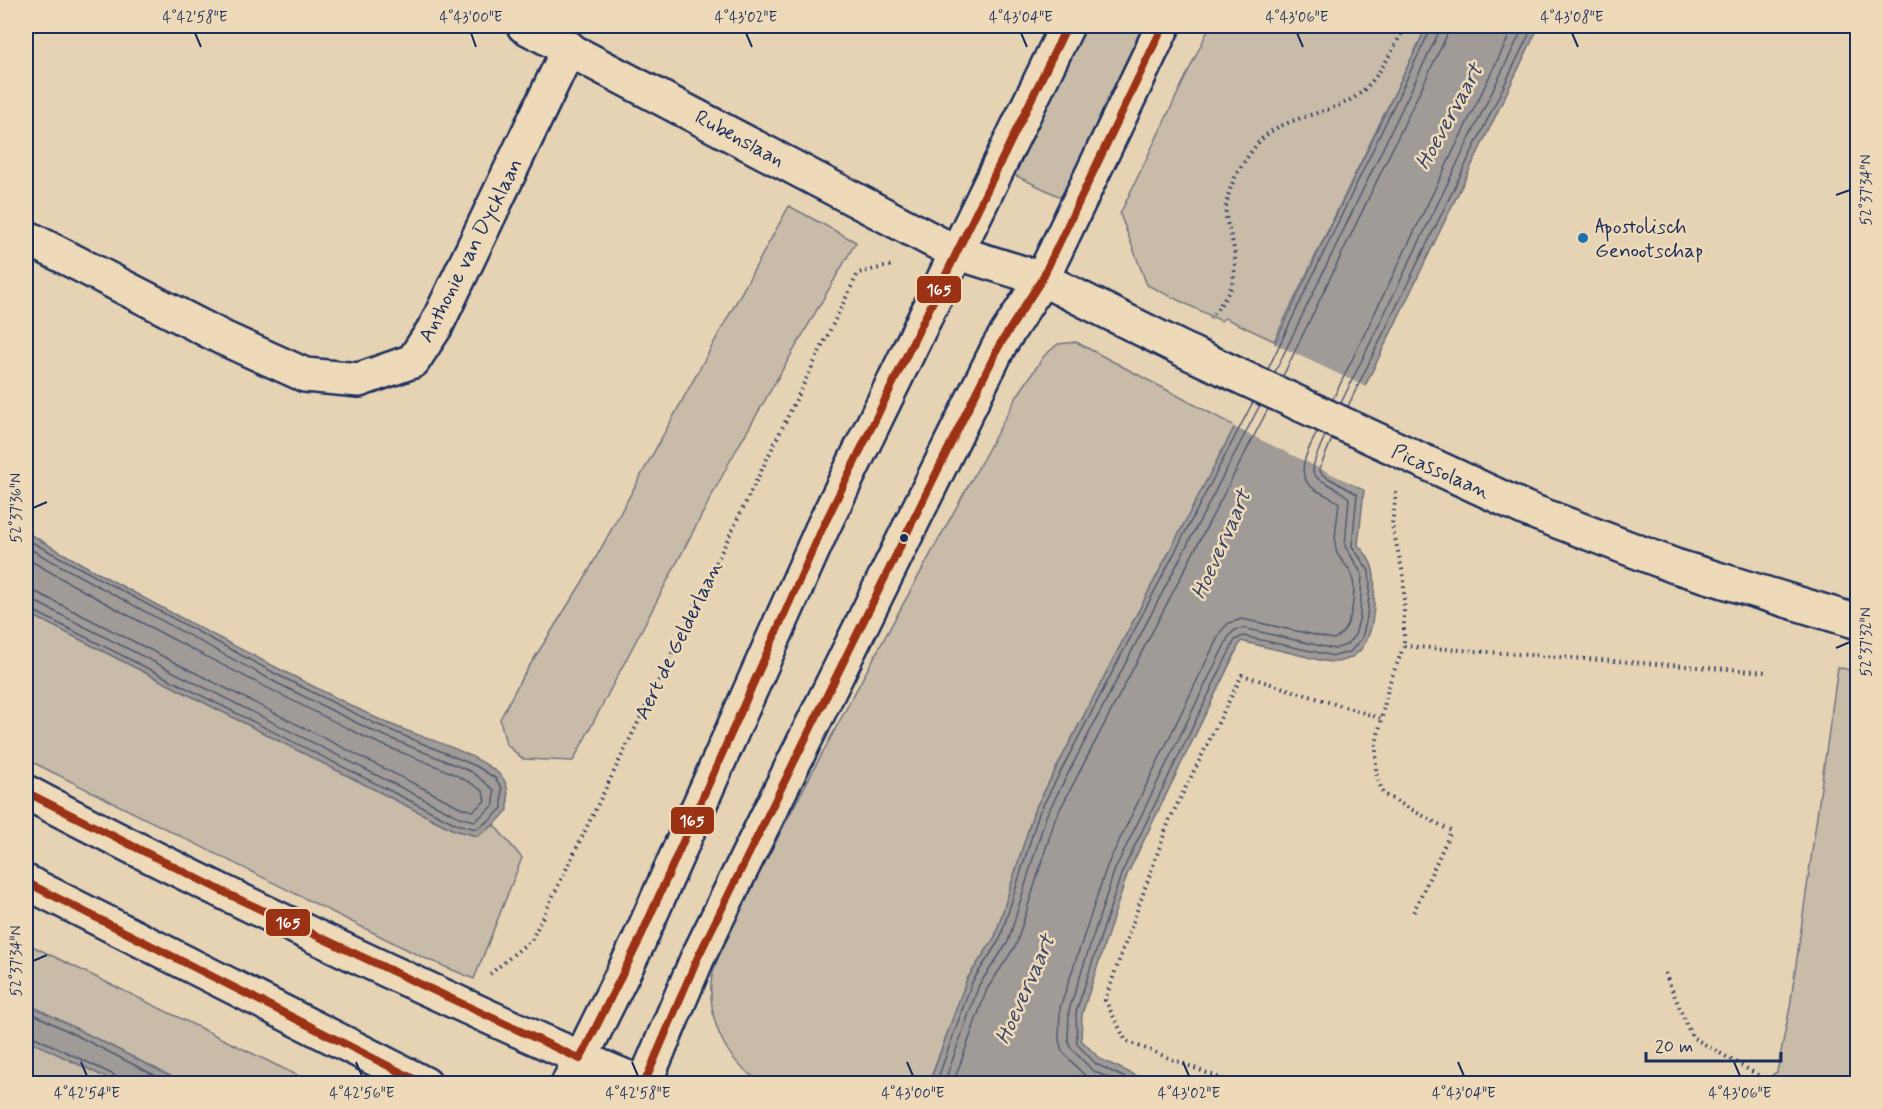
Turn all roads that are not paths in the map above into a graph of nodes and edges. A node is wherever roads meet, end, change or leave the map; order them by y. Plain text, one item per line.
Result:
1 (525, 26) edge
2 (1067, 26) edge
3 (1163, 26) edge
4 (569, 48) junction
5 (26, 237) edge
6 (955, 252) junction
7 (1041, 279) junction
8 (1857, 622) edge
9 (26, 792) edge
10 (26, 882) edge
11 (574, 1071) edge
12 (425, 1083) edge
13 (643, 1083) edge

1 - 4 main road, Rubenslaan
2 - 6 main road
3 - 7 main road
4 - 5 main road, Anthonie van Dycklaan
4 - 6 main road, Rubenslaan
6 - 7 main road, Rubenslaan
6 - 11 main road
7 - 8 main road, Picassolaan
7 - 13 main road
9 - 11 main road
10 - 12 main road
11 - 13 main road

